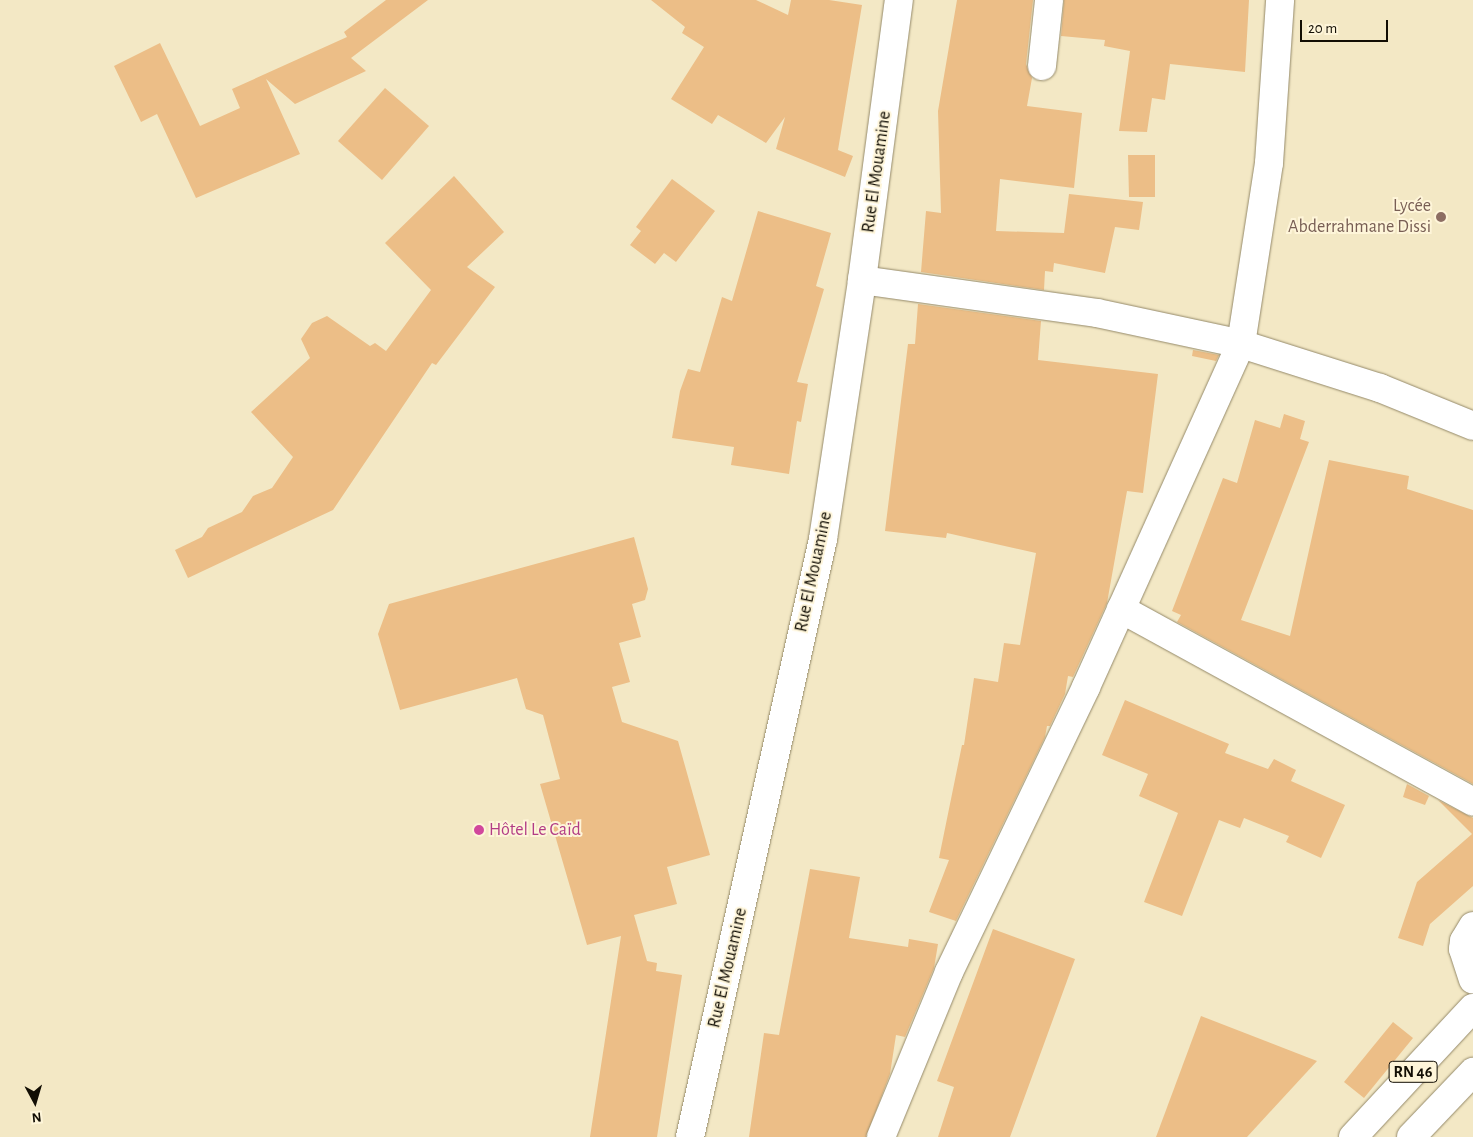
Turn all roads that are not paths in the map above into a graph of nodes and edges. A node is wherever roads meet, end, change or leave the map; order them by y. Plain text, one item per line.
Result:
1 (899, 0) edge
2 (1049, 0) edge
3 (1280, 0) edge
4 (1042, 66) dead end
5 (862, 280) junction
6 (1241, 344) junction
7 (1473, 426) edge
8 (1121, 609) junction
9 (1473, 802) edge
10 (1473, 926) edge
11 (1473, 978) edge
12 (1473, 1008) edge
13 (1473, 1072) edge
14 (690, 1137) edge
15 (881, 1137) edge
16 (1353, 1137) edge
17 (1411, 1137) edge

1 - 5 street, Rue El Mouamine
2 - 4 street
3 - 6 street
5 - 6 street
5 - 14 street, Rue El Mouamine
6 - 7 street
6 - 8 street
8 - 9 street
8 - 15 street
10 - 11 street
12 - 16 street, RN 46
13 - 17 street, RN 46

